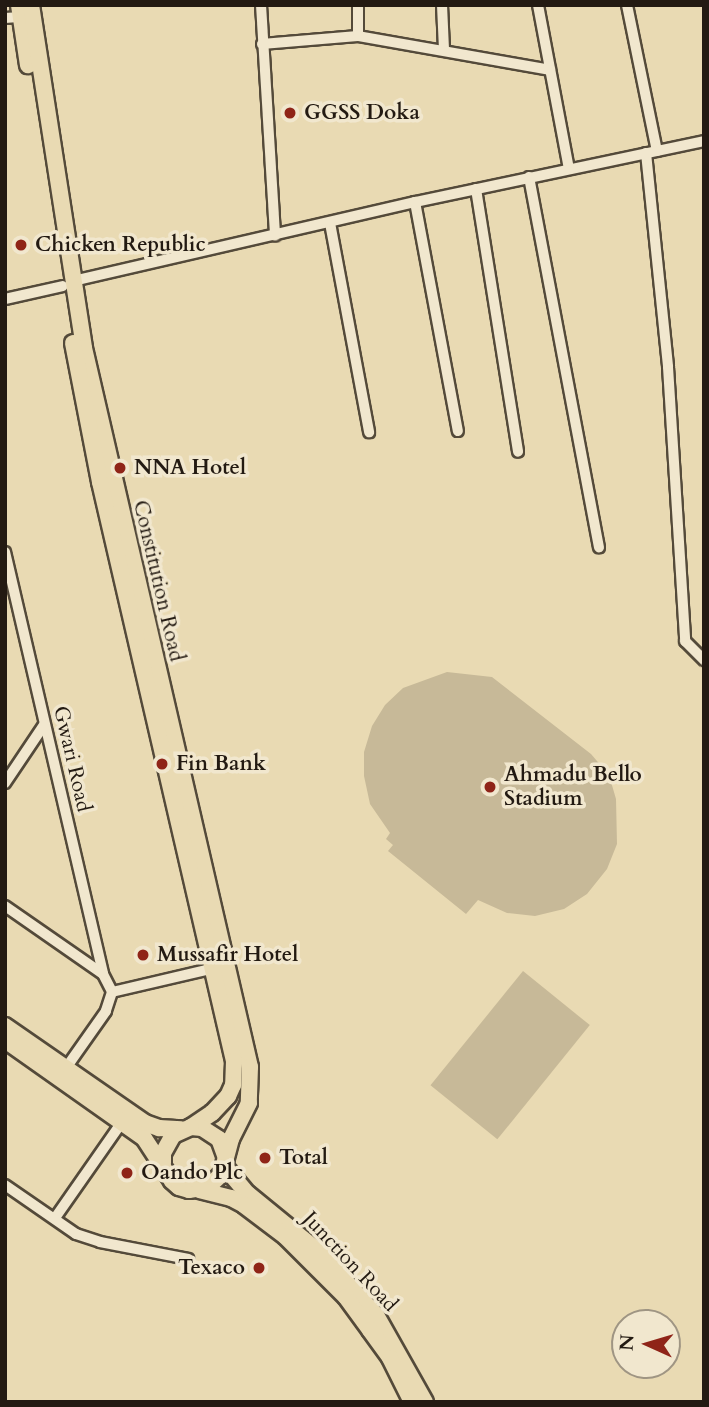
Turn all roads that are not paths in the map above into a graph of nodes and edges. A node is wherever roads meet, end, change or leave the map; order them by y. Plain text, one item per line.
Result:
1 (261, 5) edge
2 (358, 5) edge
3 (442, 5) edge
4 (538, 5) edge
5 (627, 5) edge
6 (19, 11) edge
7 (358, 36) junction
8 (262, 44) junction
9 (444, 49) junction
10 (550, 70) junction
11 (704, 141) edge
12 (652, 152) junction
13 (569, 169) junction
14 (529, 177) junction
15 (476, 189) junction
16 (415, 202) junction
17 (330, 223) junction
18 (275, 236) junction
19 (68, 283) junction
20 (5, 299) edge
21 (458, 431) dead end
22 (369, 432) dead end
23 (518, 452) dead end
24 (599, 547) dead end
25 (5, 552) edge
26 (7, 564) edge
27 (704, 660) edge
28 (44, 725) junction
29 (173, 767) junction
30 (5, 783) edge
31 (5, 906) edge
32 (214, 968) junction
33 (103, 974) junction
34 (112, 992) junction
35 (5, 1026) edge
36 (5, 1040) edge
37 (66, 1068) junction
38 (122, 1122) junction
39 (186, 1128) junction
40 (225, 1162) junction
41 (163, 1163) junction
42 (5, 1185) edge
43 (199, 1190) junction
44 (55, 1219) junction
45 (188, 1259) dead end
46 (412, 1402) edge
47 (425, 1402) edge

1 - 8 street
2 - 7 street
3 - 9 street
4 - 10 street
5 - 12 street
6 - 19 main road, Constitution Road
7 - 8 street
7 - 9 street
8 - 18 street
9 - 10 street
10 - 13 street
11 - 12 street
12 - 13 street
12 - 27 street
13 - 14 street
14 - 15 street
14 - 24 street
15 - 16 street
15 - 23 street
16 - 17 street
16 - 21 street
17 - 18 street
17 - 22 street
18 - 19 street
19 - 20 street
19 - 29 main road, Constitution Road
25 - 26 street, Gwari Road
26 - 28 street, Gwari Road
28 - 30 street
28 - 33 street, Gwari Road
29 - 32 main road, Constitution Road
29 - 40 main road, Constitution Road
31 - 33 street, Gwari Road
32 - 34 street
32 - 39 main road, Constitution Road
33 - 34 street, Gwari Road
34 - 37 street
35 - 37 main road
36 - 38 main road
37 - 39 main road
38 - 41 main road
38 - 44 street
39 - 40 main road
39 - 41 main road
40 - 43 main road
40 - 47 main road, Junction Road
41 - 43 main road
42 - 44 street
43 - 46 main road, Junction Road
44 - 45 street

